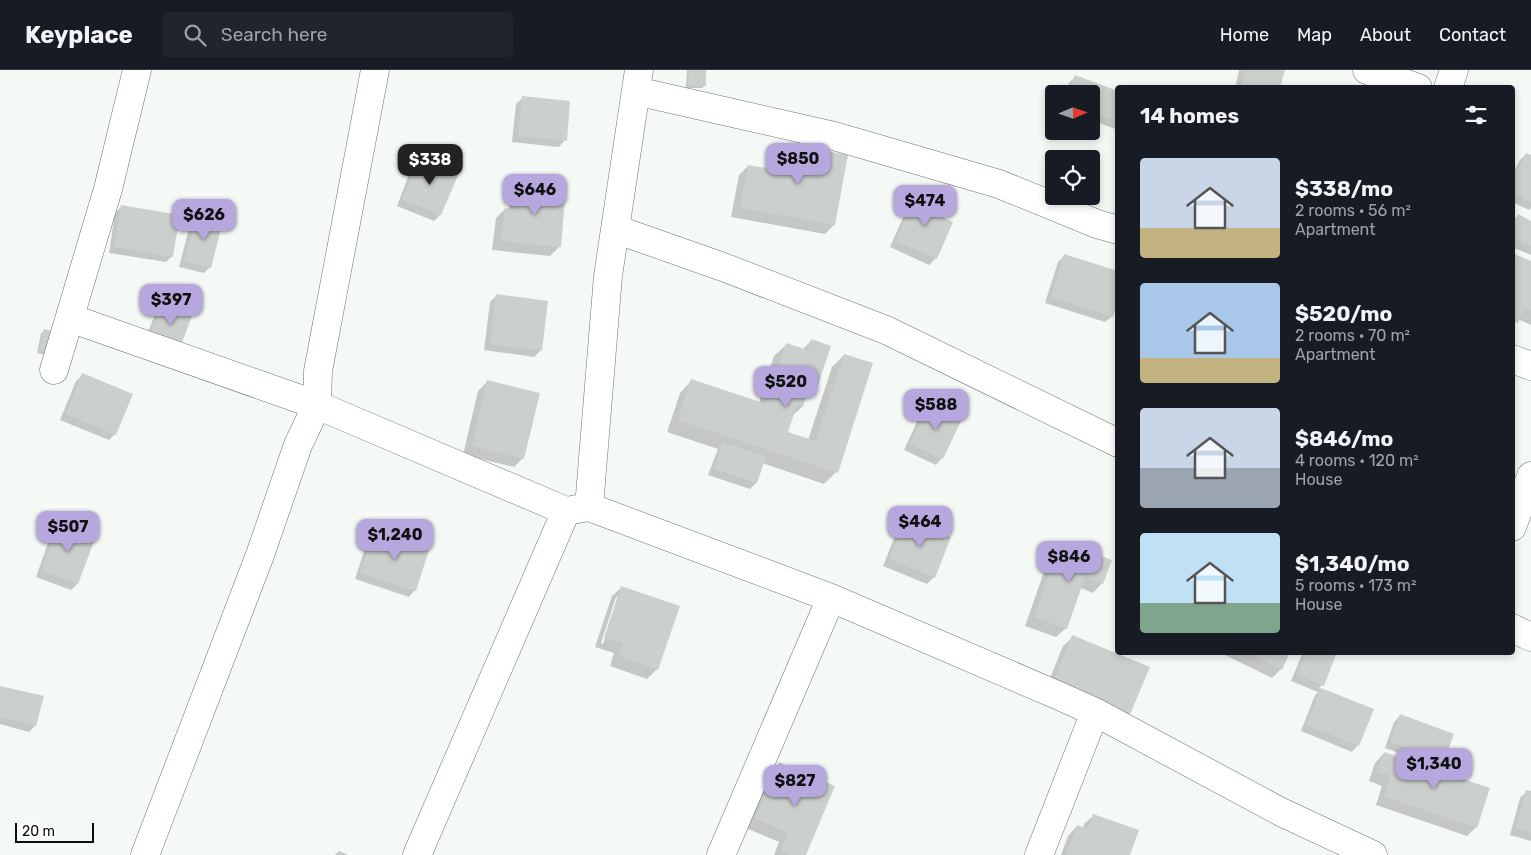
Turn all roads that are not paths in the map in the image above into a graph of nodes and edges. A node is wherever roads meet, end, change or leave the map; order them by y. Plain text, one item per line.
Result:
1 (137, 70) edge
2 (375, 70) edge
3 (1367, 70) edge
4 (1454, 70) edge
5 (638, 80) edge
6 (1410, 85) edge
7 (1449, 85) edge
8 (615, 229) junction
9 (1115, 229) edge
10 (70, 318) junction
11 (1515, 360) edge
12 (1531, 366) edge
13 (54, 370) dead end
14 (317, 405) junction
15 (1115, 442) edge
16 (1531, 476) edge
17 (577, 509) junction
18 (1515, 519) edge
19 (831, 598) junction
20 (1515, 629) edge
21 (1531, 637) edge
22 (1095, 712) junction
23 (145, 855) edge
24 (417, 855) edge
25 (721, 855) edge
26 (1039, 855) edge
27 (1374, 855) edge

1 - 10 street
2 - 14 street
3 - 6 street
4 - 7 street
5 - 8 street
5 - 9 street
8 - 15 street
8 - 17 street
10 - 13 street
10 - 14 street
11 - 12 street
14 - 17 street
14 - 23 street
16 - 18 street
17 - 19 street
17 - 24 street
19 - 22 street
19 - 25 street
20 - 21 street
22 - 26 street
22 - 27 street

